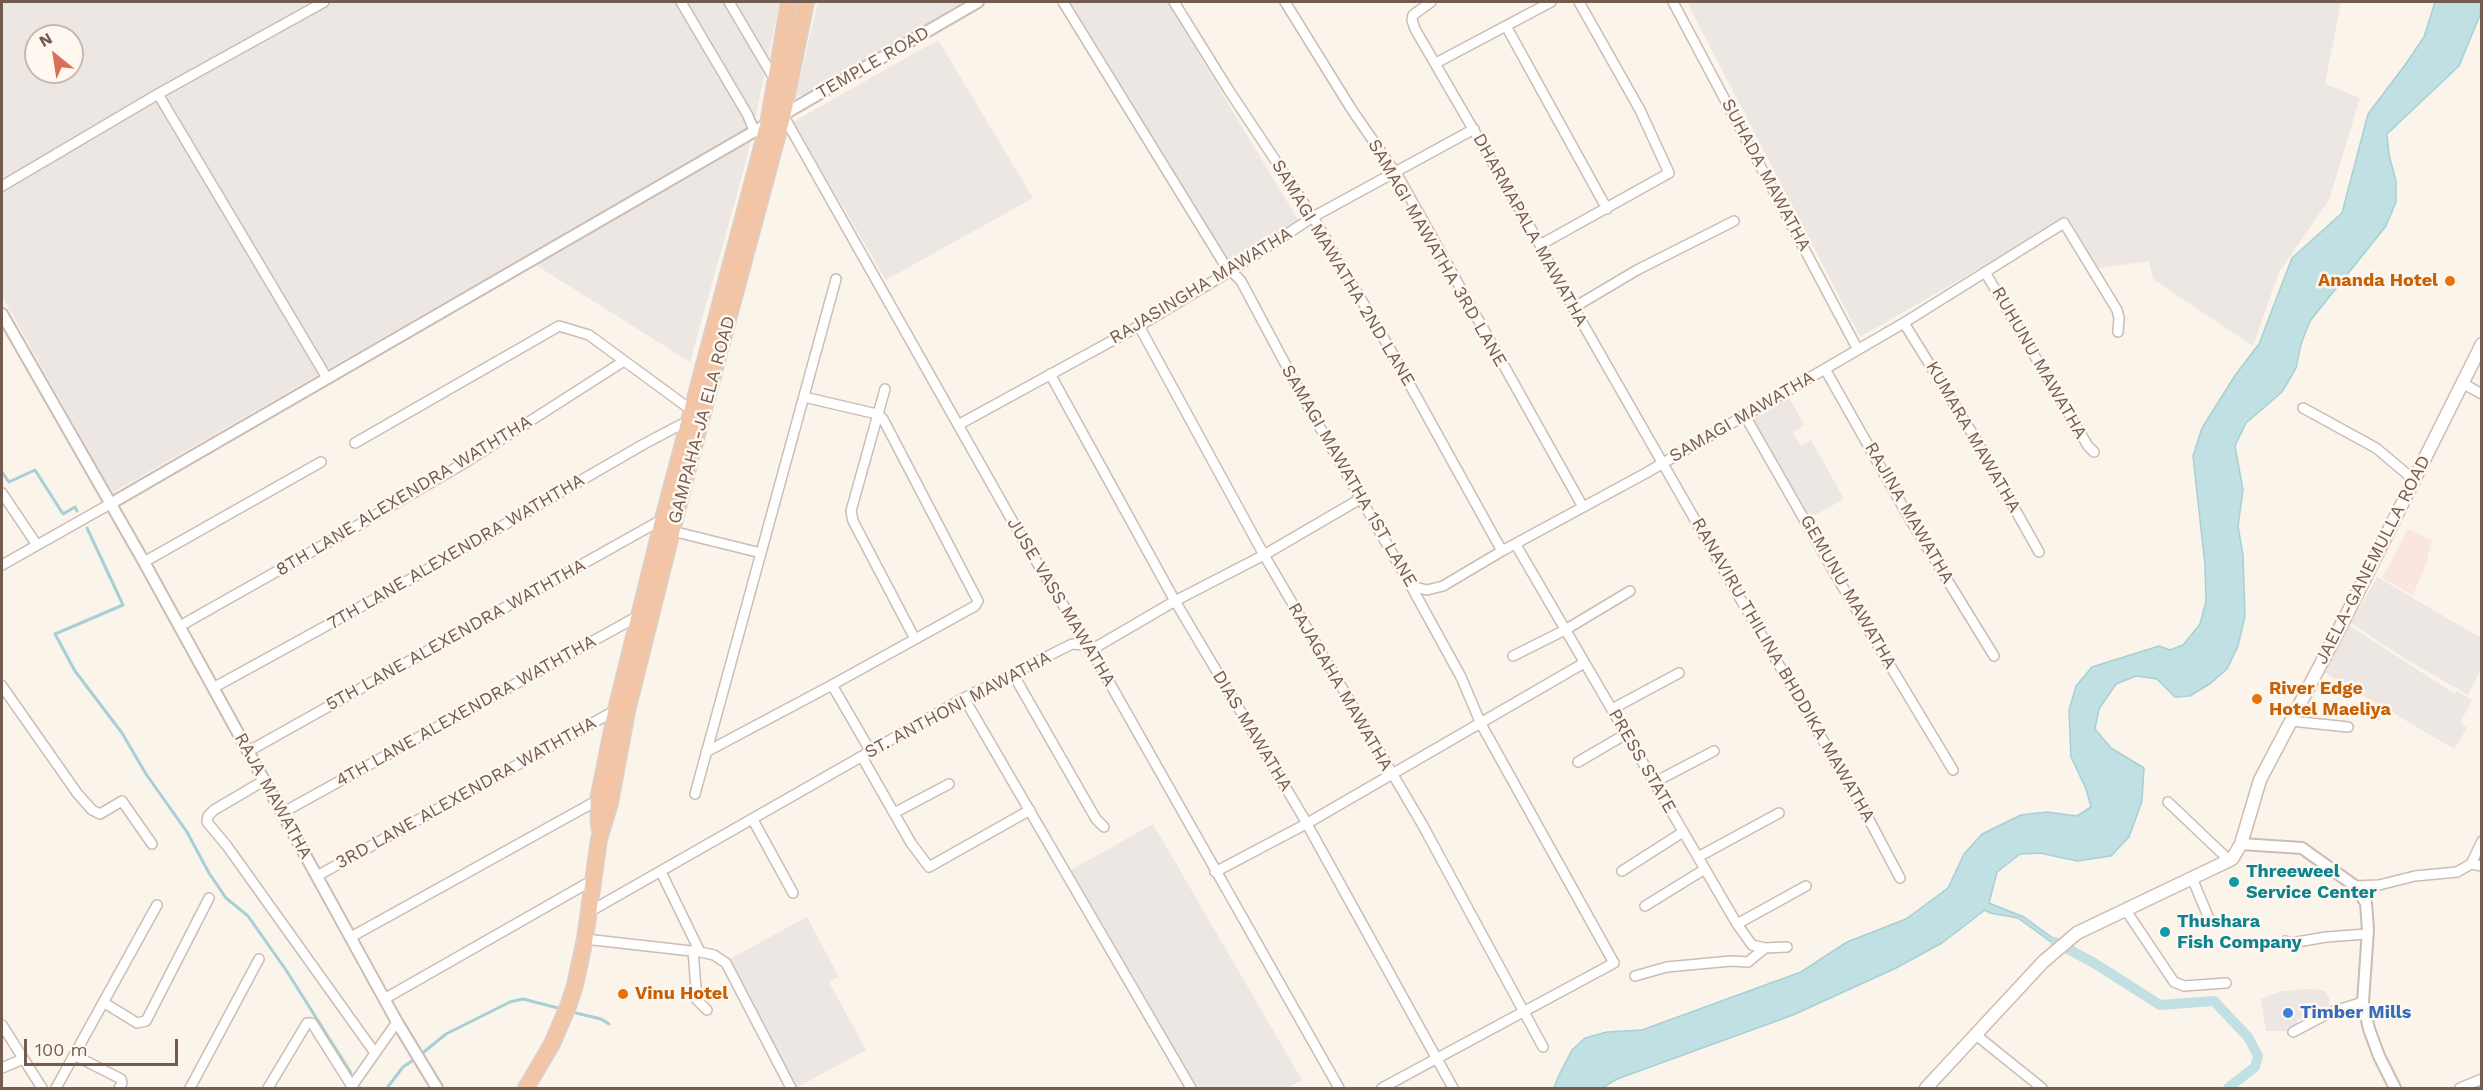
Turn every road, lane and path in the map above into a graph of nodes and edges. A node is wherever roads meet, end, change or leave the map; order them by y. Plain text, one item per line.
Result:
1 (324, 2) edge
2 (681, 2) edge
3 (729, 2) edge
4 (789, 2) edge
5 (806, 2) edge
6 (978, 2) edge
7 (1064, 2) edge
8 (1174, 2) edge
9 (1285, 2) edge
10 (1431, 2) edge
11 (1551, 2) edge
12 (1579, 2) edge
13 (1673, 2) edge
14 (1506, 26) junction
15 (1436, 63) junction
16 (776, 81) junction
17 (158, 94) junction
18 (783, 115) junction
19 (761, 128) junction
20 (1474, 129) junction
21 (1394, 171) junction
22 (2, 186) edge
23 (1607, 209) junction
24 (1313, 217) junction
25 (1734, 221) dead end
26 (1540, 245) junction
27 (1233, 270) junction
28 (1985, 272) junction
29 (836, 279) dead end
30 (1573, 308) junction
31 (2, 314) edge
32 (1904, 323) junction
33 (1139, 326) junction
34 (2118, 332) dead end
35 (2481, 344) edge
36 (1858, 350) junction
37 (624, 361) junction
38 (1825, 369) junction
39 (1050, 374) junction
40 (327, 378) junction
41 (2462, 383) junction
42 (885, 389) dead end
43 (2481, 394) edge
44 (804, 397) junction
45 (2303, 408) dead end
46 (877, 414) junction
47 (1744, 414) junction
48 (696, 418) junction
49 (958, 425) junction
50 (355, 443) dead end
51 (2094, 452) dead end
52 (321, 462) dead end
53 (1664, 462) junction
54 (2414, 480) junction
55 (2, 493) edge
56 (1360, 499) junction
57 (110, 504) junction
58 (1583, 507) junction
59 (668, 525) junction
60 (37, 545) junction
61 (1516, 545) junction
62 (1502, 551) junction
63 (2039, 552) dead end
64 (761, 553) junction
65 (1264, 555) junction
66 (144, 562) junction
67 (2, 565) edge
68 (1411, 586) junction
69 (1630, 591) dead end
70 (1175, 602) junction
71 (645, 615) junction
72 (180, 626) junction
73 (1565, 630) junction
74 (915, 639) junction
75 (1091, 650) junction
76 (1513, 656) dead end
77 (1994, 656) dead end
78 (1584, 663) junction
79 (1679, 673) dead end
80 (1013, 674) junction
81 (832, 685) junction
82 (2, 686) edge
83 (213, 688) junction
84 (964, 698) junction
85 (1612, 709) junction
86 (616, 710) junction
87 (2291, 721) junction
88 (1481, 724) junction
89 (2348, 728) dead end
90 (1626, 734) junction
91 (249, 751) junction
92 (1714, 751) dead end
93 (706, 752) junction
94 (866, 754) junction
95 (1578, 762) dead end
96 (1953, 770) dead end
97 (1391, 773) junction
98 (265, 780) junction
99 (1655, 782) junction
100 (949, 784) dead end
101 (695, 794) dead end
102 (598, 800) junction
103 (2168, 802) dead end
104 (1030, 810) junction
105 (282, 813) junction
106 (894, 813) junction
107 (1779, 813) dead end
108 (753, 820) junction
109 (1306, 824) junction
110 (1104, 827) dead end
111 (1683, 832) junction
112 (599, 839) junction
113 (2481, 841) edge
114 (152, 844) dead end
115 (2241, 844) junction
116 (1698, 857) junction
117 (2230, 861) junction
118 (2470, 864) junction
119 (2481, 866) edge
120 (1704, 869) junction
121 (1622, 870) dead end
122 (661, 872) junction
123 (1215, 872) junction
124 (317, 876) junction
125 (1900, 878) dead end
126 (2192, 878) junction
127 (593, 880) junction
128 (1806, 886) dead end
129 (2355, 886) junction
130 (793, 893) dead end
131 (209, 898) dead end
132 (157, 905) dead end
133 (1645, 906) dead end
134 (2125, 909) junction
135 (589, 912) junction
136 (2218, 923) dead end
137 (1737, 924) junction
138 (2367, 934) junction
139 (351, 937) junction
140 (585, 939) junction
141 (2285, 941) dead end
142 (1787, 947) dead end
143 (1765, 948) junction
144 (697, 951) junction
145 (260, 958) dead end
146 (1635, 976) dead end
147 (2226, 983) dead end
148 (386, 998) junction
149 (104, 1002) junction
150 (2363, 1002) junction
151 (707, 1010) dead end
152 (1523, 1011) junction
153 (397, 1022) junction
154 (2, 1025) edge
155 (2293, 1032) dead end
156 (1976, 1035) junction
157 (1543, 1047) dead end
158 (375, 1053) junction
159 (74, 1055) junction
160 (1438, 1058) junction
161 (23, 1059) junction
162 (2, 1068) edge
163 (2481, 1079) edge
164 (352, 1087) edge
165 (2391, 1088) edge
166 (42, 1089) edge
167 (56, 1089) edge
168 (119, 1089) edge
169 (190, 1089) edge
170 (268, 1089) edge
171 (437, 1089) edge
172 (526, 1089) edge
173 (791, 1089) edge
174 (1191, 1089) edge
175 (1339, 1089) edge
176 (1382, 1089) edge
177 (1453, 1089) edge
178 (1926, 1089) edge
179 (2042, 1089) edge
180 (2460, 1089) edge

1 - 17 street
2 - 19 street
3 - 16 street
4 - 16 highway, GAMPAHA-JA ELA ROAD
5 - 18 highway, GAMPAHA-JA ELA ROAD
6 - 18 street, TEMPLE ROAD
7 - 27 street, SAMAGI MAWATHA 1ST LANE
8 - 24 street, SAMAGI MAWATHA 2ND LANE
9 - 21 street, SAMAGI MAWATHA 3RD LANE
10 - 15 street, DHARMAPALA MAWATHA
11 - 14 street
12 - 23 street
13 - 36 street, SUHADA MAWATHA
14 - 15 street
14 - 23 street
15 - 20 street, DHARMAPALA MAWATHA
16 - 19 highway, GAMPAHA-JA ELA ROAD
17 - 22 street
17 - 40 street
18 - 19 street, TEMPLE ROAD
18 - 48 highway, GAMPAHA-JA ELA ROAD
18 - 49 street, JUSE VASS MAWATHA
19 - 40 street, TEMPLE ROAD
19 - 48 highway, GAMPAHA-JA ELA ROAD
20 - 21 street, RAJASINGHA MAWATHA
20 - 26 street, DHARMAPALA MAWATHA
21 - 24 street, RAJASINGHA MAWATHA
21 - 58 street, SAMAGI MAWATHA 3RD LANE
23 - 26 street
24 - 27 street, RAJASINGHA MAWATHA
24 - 62 street, SAMAGI MAWATHA 2ND LANE
25 - 30 street
26 - 30 street, DHARMAPALA MAWATHA
27 - 33 street, RAJASINGHA MAWATHA
27 - 56 street, SAMAGI MAWATHA 1ST LANE
28 - 32 street, SAMAGI MAWATHA
28 - 34 street, SAMAGI MAWATHA
28 - 51 street, RUHUNU MAWATHA
29 - 44 street
30 - 53 street, DHARMAPALA MAWATHA
31 - 57 street, RAJA MAWATHA
32 - 36 street, SAMAGI MAWATHA
32 - 63 street, KUMARA MAWATHA
33 - 39 street, RAJASINGHA MAWATHA
33 - 65 street, RAJAGAHA MAWATHA
35 - 41 main road, JAELA-GANEMULLA ROAD
36 - 38 street, SAMAGI MAWATHA
37 - 48 street
37 - 50 street
37 - 72 street, 8TH LANE ALEXENDRA WATHTHA
38 - 47 street, SAMAGI MAWATHA
38 - 77 street, RAJINA MAWATHA
39 - 49 street, RAJASINGHA MAWATHA
39 - 70 street, DIAS MAWATHA
40 - 57 street, TEMPLE ROAD
41 - 43 street
41 - 54 main road, JAELA-GANEMULLA ROAD
42 - 46 street
44 - 46 street
44 - 64 street
45 - 54 street
46 - 74 street
46 - 74 street
47 - 53 street, SAMAGI MAWATHA
47 - 96 street, GEMUNU MAWATHA
48 - 59 highway, GAMPAHA-JA ELA ROAD
48 - 83 street, 7TH LANE ALEXENDRA WATHTHA
49 - 75 street, JUSE VASS MAWATHA
52 - 66 street
53 - 58 street, SAMAGI MAWATHA
53 - 125 street, RANAVIRU THILINA BHDDIKA MAWATHA
54 - 87 main road, JAELA-GANEMULLA ROAD
55 - 60 street
56 - 65 street
56 - 68 street, SAMAGI MAWATHA 1ST LANE
57 - 60 street
57 - 66 street, RAJA MAWATHA
58 - 61 street, SAMAGI MAWATHA
59 - 64 street
59 - 71 highway, GAMPAHA-JA ELA ROAD
59 - 91 street, 5TH LANE ALEXENDRA WATHTHA
60 - 67 street
61 - 62 street, SAMAGI MAWATHA
61 - 73 street, PRESS STATE
62 - 68 street, SAMAGI MAWATHA
64 - 93 street
65 - 70 street
65 - 97 street, RAJAGAHA MAWATHA
66 - 72 street, RAJA MAWATHA
68 - 88 street, SAMAGI MAWATHA 1ST LANE
69 - 73 street
70 - 75 street
70 - 109 street, DIAS MAWATHA
71 - 86 highway, GAMPAHA-JA ELA ROAD
71 - 105 street, 4TH LANE ALEXENDRA WATHTHA
71 - 112 highway, GAMPAHA-JA ELA ROAD
72 - 83 street, RAJA MAWATHA
73 - 76 street
73 - 78 street, PRESS STATE
74 - 81 street
75 - 80 street, ST. ANTHONI MAWATHA
75 - 123 street, JUSE VASS MAWATHA
78 - 85 street, PRESS STATE
78 - 88 street
79 - 85 street
80 - 84 street, ST. ANTHONI MAWATHA
80 - 110 street
81 - 93 street
81 - 94 street
82 - 114 street
83 - 91 street, RAJA MAWATHA
84 - 94 street, ST. ANTHONI MAWATHA
84 - 104 street
85 - 90 street, PRESS STATE
86 - 102 highway, GAMPAHA-JA ELA ROAD
86 - 124 street, 3RD LANE ALEXENDRA WATHTHA
87 - 89 street
87 - 115 main road, JAELA-GANEMULLA ROAD
88 - 97 street
88 - 152 street, SAMAGI MAWATHA 1ST LANE
90 - 95 street
90 - 99 street, PRESS STATE
91 - 98 street, RAJA MAWATHA
92 - 99 street
93 - 101 street
94 - 106 street
94 - 108 street, ST. ANTHONI MAWATHA
97 - 109 street
97 - 152 street, RAJAGAHA MAWATHA
98 - 105 street, RAJA MAWATHA
98 - 158 street
99 - 111 street, PRESS STATE
100 - 106 street
102 - 112 highway, GAMPAHA-JA ELA ROAD
102 - 139 street
103 - 117 street
104 - 106 street
104 - 174 street
105 - 124 street, RAJA MAWATHA
107 - 116 street
108 - 122 street, ST. ANTHONI MAWATHA
108 - 130 street
109 - 123 street
109 - 160 street, DIAS MAWATHA
111 - 116 street, PRESS STATE
111 - 121 street
112 - 127 highway, GAMPAHA-JA ELA ROAD
113 - 118 street
115 - 117 main road, JAELA-GANEMULLA ROAD
115 - 129 street
116 - 120 street, PRESS STATE
117 - 126 main road
118 - 119 street
118 - 129 street
120 - 133 street
120 - 137 street, PRESS STATE
122 - 135 street, ST. ANTHONI MAWATHA
122 - 144 street
123 - 175 street, JUSE VASS MAWATHA
124 - 139 street, RAJA MAWATHA
126 - 134 main road
126 - 136 street
127 - 135 highway, GAMPAHA-JA ELA ROAD
127 - 148 street
128 - 137 street
129 - 138 street
131 - 149 street
132 - 149 street
134 - 147 street
134 - 156 main road
135 - 140 highway, GAMPAHA-JA ELA ROAD
137 - 143 street, PRESS STATE
138 - 141 street
138 - 150 street
139 - 148 street, RAJA MAWATHA
140 - 144 street
140 - 172 highway, GAMPAHA-JA ELA ROAD
142 - 143 street
143 - 146 street
144 - 151 street
144 - 173 street
145 - 169 street
148 - 153 street, RAJA MAWATHA
149 - 159 street
150 - 155 street
150 - 165 street
152 - 157 street, RAJAGAHA MAWATHA
152 - 160 street
153 - 158 street
153 - 171 street, RAJA MAWATHA
154 - 161 street
156 - 178 main road
156 - 179 street
158 - 164 street
159 - 167 street
159 - 168 street
160 - 176 street
160 - 177 street, DIAS MAWATHA
161 - 162 street
161 - 166 street
163 - 180 street
164 - 170 street

